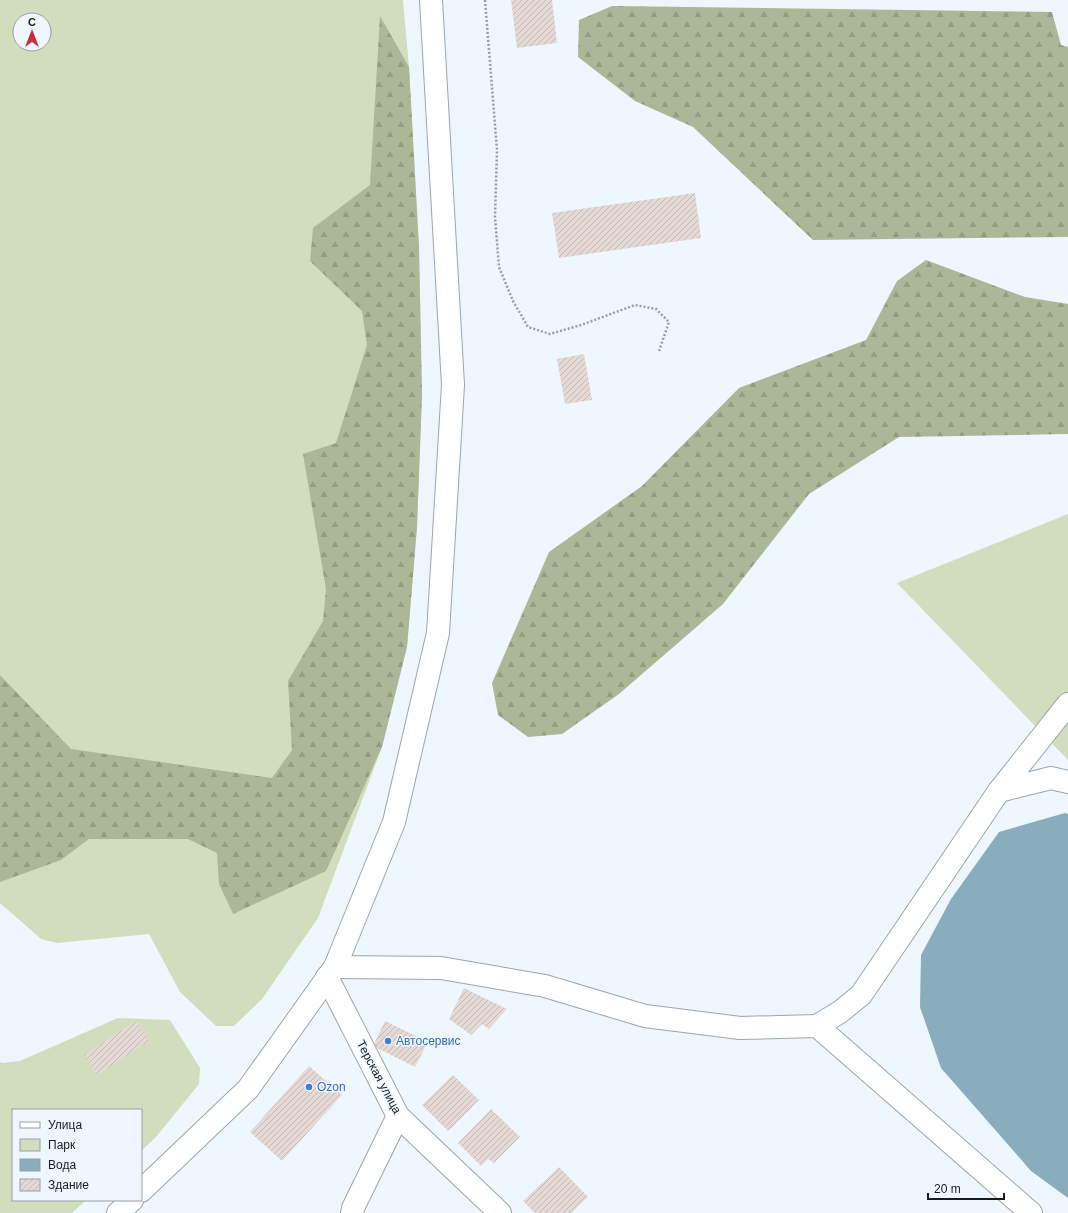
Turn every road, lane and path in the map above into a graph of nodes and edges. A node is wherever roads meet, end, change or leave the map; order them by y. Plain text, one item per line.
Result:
1 (431, 0) edge
2 (485, 0) edge
3 (660, 351) dead end
4 (1068, 704) edge
5 (1068, 782) edge
6 (999, 791) junction
7 (331, 972) junction
8 (817, 1026) junction
9 (398, 1116) junction
10 (142, 1190) edge
11 (131, 1201) edge
12 (118, 1213) edge
13 (352, 1213) edge
14 (500, 1213) edge
15 (1031, 1213) edge

1 - 7 street
2 - 3 path
4 - 6 street
5 - 6 street
6 - 8 street
7 - 8 street
7 - 9 street, Терская улица
7 - 10 street
8 - 15 street
9 - 13 street
9 - 14 street, Терская улица
11 - 12 street

